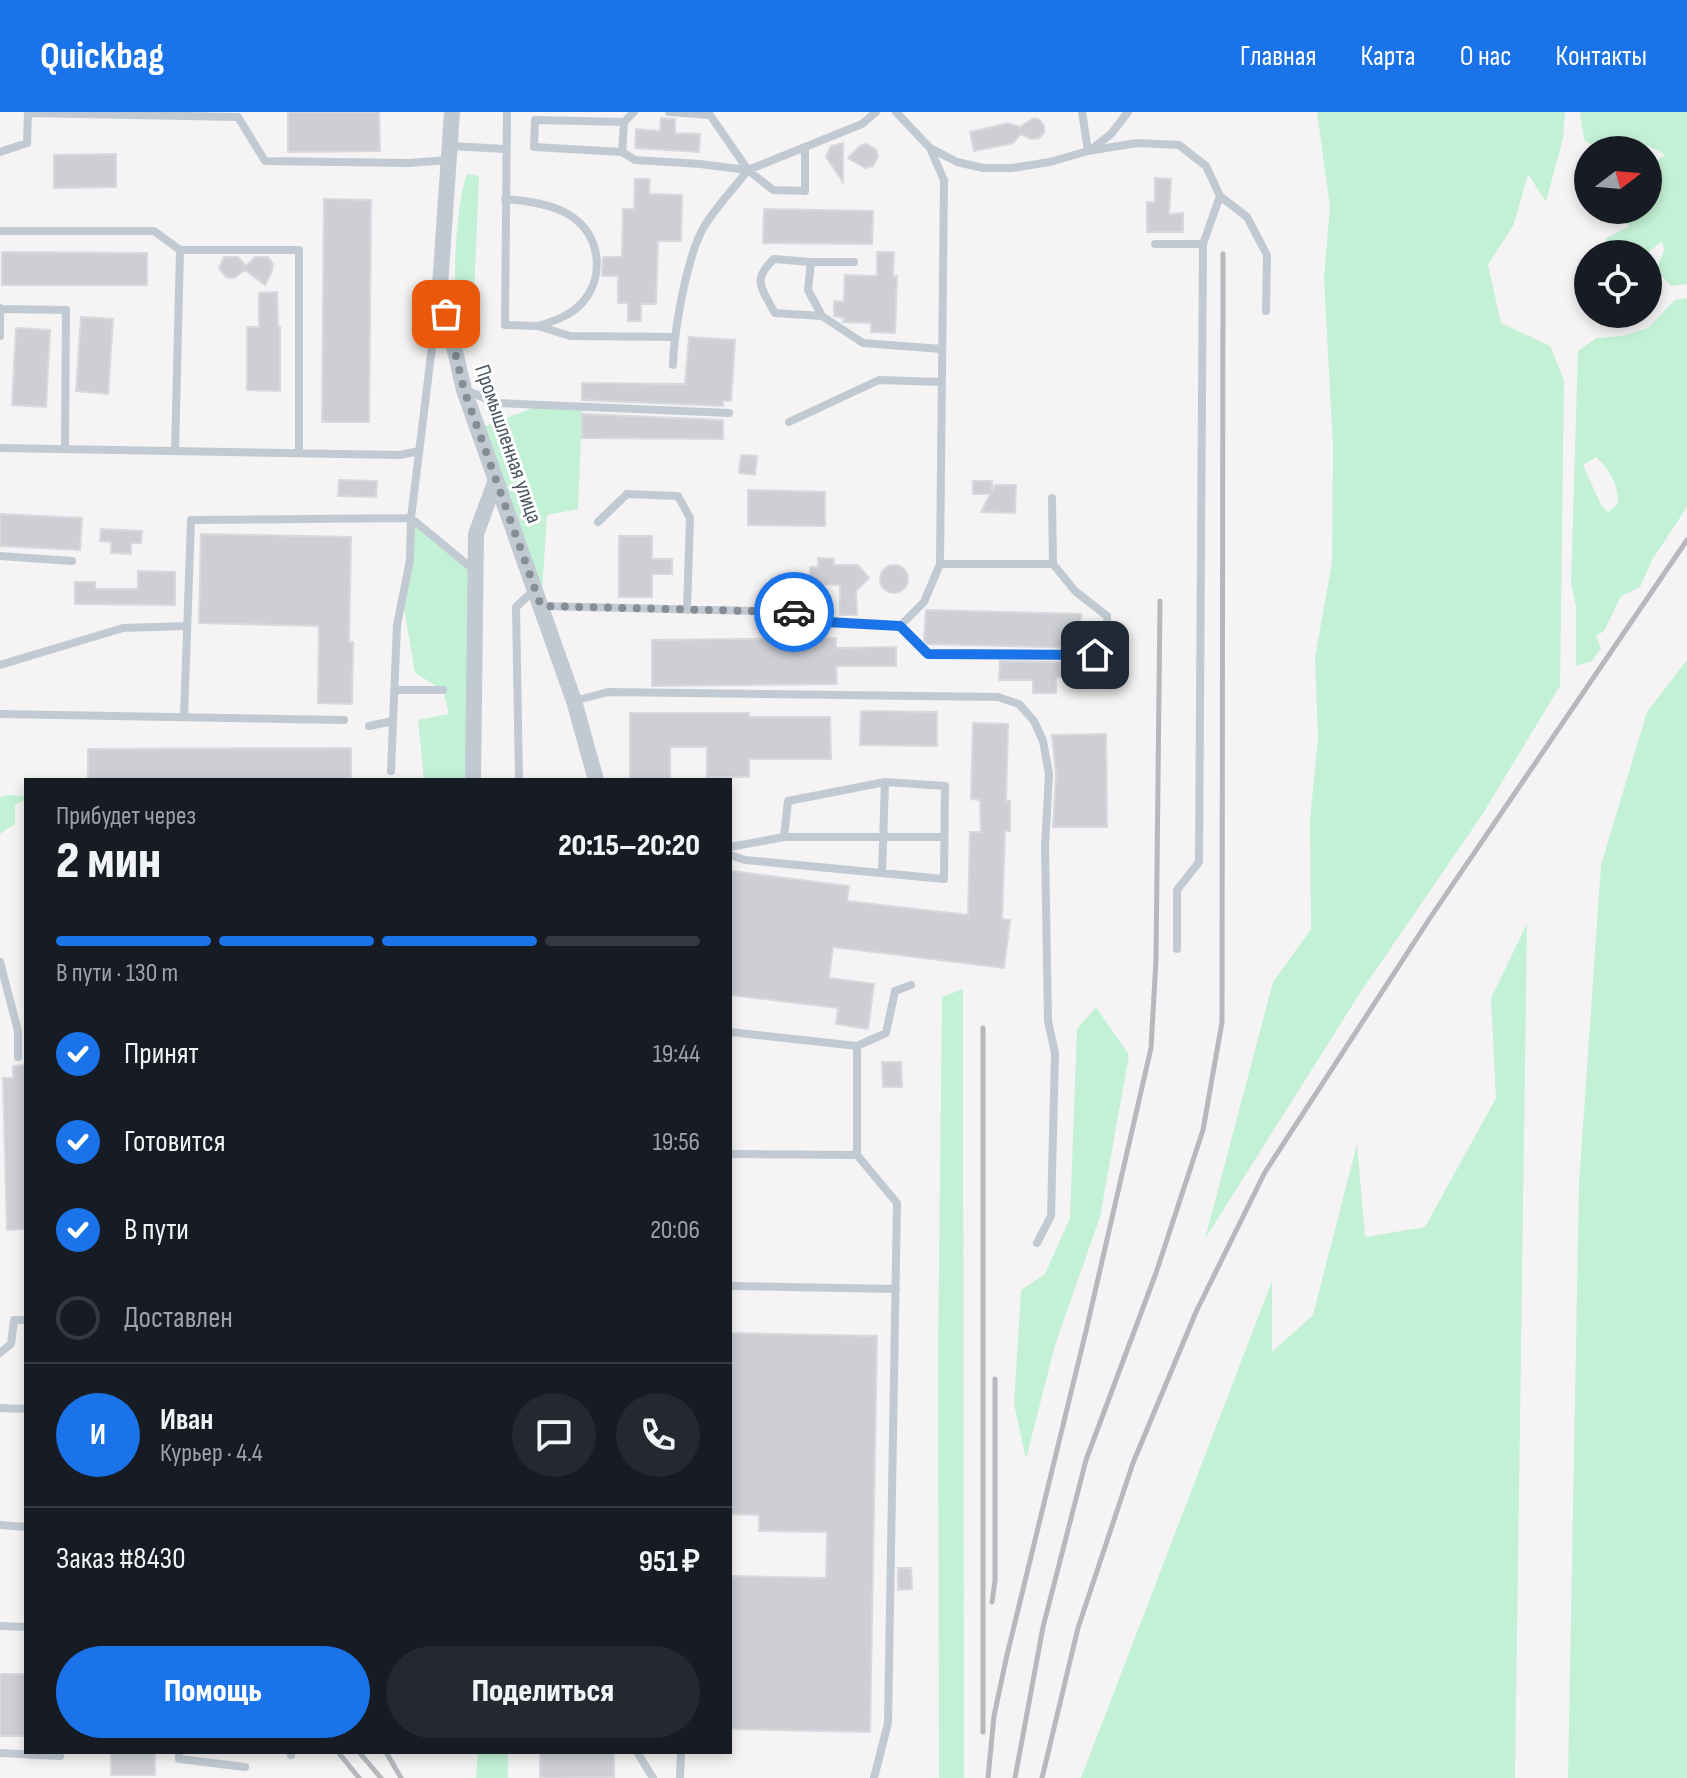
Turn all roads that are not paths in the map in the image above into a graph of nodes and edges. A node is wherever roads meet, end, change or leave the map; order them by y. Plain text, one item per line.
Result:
1 (452, 112) edge
2 (507, 112) edge
3 (634, 112) edge
4 (669, 112) edge
5 (876, 112) edge
6 (896, 112) edge
7 (1082, 112) edge
8 (1128, 112) edge
9 (28, 113) edge
10 (238, 114) edge
11 (624, 122) junction
12 (805, 147) junction
13 (930, 148) junction
14 (505, 149) junction
15 (1088, 151) junction
16 (0, 152) edge
17 (622, 152) junction
18 (450, 153) junction
19 (748, 170) junction
20 (1220, 196) junction
21 (505, 199) junction
22 (0, 231) edge
23 (1155, 244) dead end
24 (1203, 244) junction
25 (180, 250) junction
26 (811, 262) junction
27 (854, 262) dead end
28 (440, 286) junction
29 (0, 309) edge
30 (1266, 311) dead end
31 (822, 316) junction
32 (538, 326) junction
33 (0, 336) edge
34 (674, 337) junction
35 (942, 349) junction
36 (673, 365) dead end
37 (941, 382) junction
38 (464, 390) junction
39 (729, 413) dead end
40 (789, 422) dead end
41 (0, 448) edge
42 (65, 449) junction
43 (175, 451) junction
44 (419, 451) junction
45 (299, 453) junction
46 (496, 480) junction
47 (1052, 498) dead end
48 (411, 518) junction
49 (598, 522) dead end
50 (0, 556) edge
51 (72, 561) dead end
52 (940, 564) junction
53 (1053, 564) junction
54 (475, 570) junction
55 (535, 589) junction
56 (541, 606) junction
57 (687, 610) junction
58 (187, 626) junction
59 (900, 626) junction
60 (0, 665) edge
61 (394, 690) junction
62 (443, 690) dead end
63 (574, 701) junction
64 (0, 714) edge
65 (184, 717) junction
66 (344, 720) dead end
67 (393, 721) junction
68 (369, 726) dead end
69 (391, 771) dead end
70 (473, 778) edge
71 (519, 778) edge
72 (595, 778) edge
73 (885, 782) junction
74 (784, 837) junction
75 (883, 837) junction
76 (944, 837) junction
77 (732, 847) edge
78 (732, 856) edge
79 (882, 873) junction
80 (1177, 949) dead end
81 (0, 962) edge
82 (911, 985) dead end
83 (732, 1032) edge
84 (857, 1046) junction
85 (18, 1057) dead end
86 (732, 1154) edge
87 (857, 1155) junction
88 (1037, 1243) dead end
89 (732, 1286) edge
90 (896, 1289) junction
91 (24, 1320) edge
92 (0, 1353) edge
93 (0, 1408) edge
94 (24, 1409) edge
95 (0, 1525) edge
96 (24, 1527) edge
97 (0, 1626) edge
98 (24, 1627) edge
99 (0, 1753) edge
100 (179, 1754) edge
101 (638, 1754) edge
102 (681, 1754) edge
103 (60, 1756) dead end
104 (245, 1767) dead end
105 (653, 1778) edge
106 (680, 1778) edge
107 (874, 1778) edge

1 - 18 street, Промышленная улица
2 - 14 lane
3 - 11 lane
4 - 19 lane
5 - 12 lane
6 - 13 lane
7 - 15 lane
8 - 15 lane
9 - 10 lane
9 - 16 lane
10 - 18 lane
11 - 17 lane
11 - 17 lane
12 - 19 lane
12 - 19 lane
13 - 15 lane
13 - 35 lane
14 - 18 lane
14 - 21 lane
15 - 20 lane
17 - 19 lane
18 - 28 street, Промышленная улица
19 - 34 lane
20 - 24 lane
20 - 30 lane
21 - 32 lane
21 - 32 lane
22 - 25 lane
23 - 24 lane
24 - 80 lane
25 - 43 lane
25 - 45 lane
26 - 27 lane
26 - 31 lane
26 - 31 lane
28 - 38 street, Промышленная улица
28 - 44 lane
29 - 33 lane
29 - 42 lane
31 - 35 lane
32 - 34 lane
34 - 36 lane
35 - 37 lane
37 - 40 lane
37 - 52 lane
38 - 39 lane
38 - 46 street, Промышленная улица
41 - 42 lane
42 - 43 lane
43 - 45 lane
44 - 45 lane
44 - 48 lane
46 - 54 street
46 - 55 street, Промышленная улица
47 - 53 lane
48 - 54 lane
48 - 58 lane
48 - 61 lane
49 - 57 lane
50 - 51 lane
52 - 53 lane
52 - 59 lane
53 - 59 lane
54 - 70 street
55 - 56 street, Промышленная улица
55 - 71 lane
56 - 57 lane
56 - 63 street, Промышленная улица
57 - 59 lane
58 - 60 lane
58 - 65 lane
61 - 62 lane
61 - 67 lane
63 - 72 street, Промышленная улица
63 - 88 lane
64 - 65 lane
65 - 66 lane
67 - 68 lane
67 - 69 lane
73 - 74 lane
73 - 75 lane
73 - 76 lane
74 - 75 lane
74 - 77 lane
75 - 76 lane
75 - 79 lane
76 - 79 lane
78 - 79 lane
81 - 85 lane
82 - 84 lane
83 - 84 lane
84 - 87 lane
86 - 87 lane
87 - 90 lane
89 - 90 lane
90 - 107 lane
91 - 92 lane
93 - 94 lane
95 - 96 lane
97 - 98 lane
99 - 103 lane
100 - 104 lane
101 - 105 lane
102 - 106 lane

